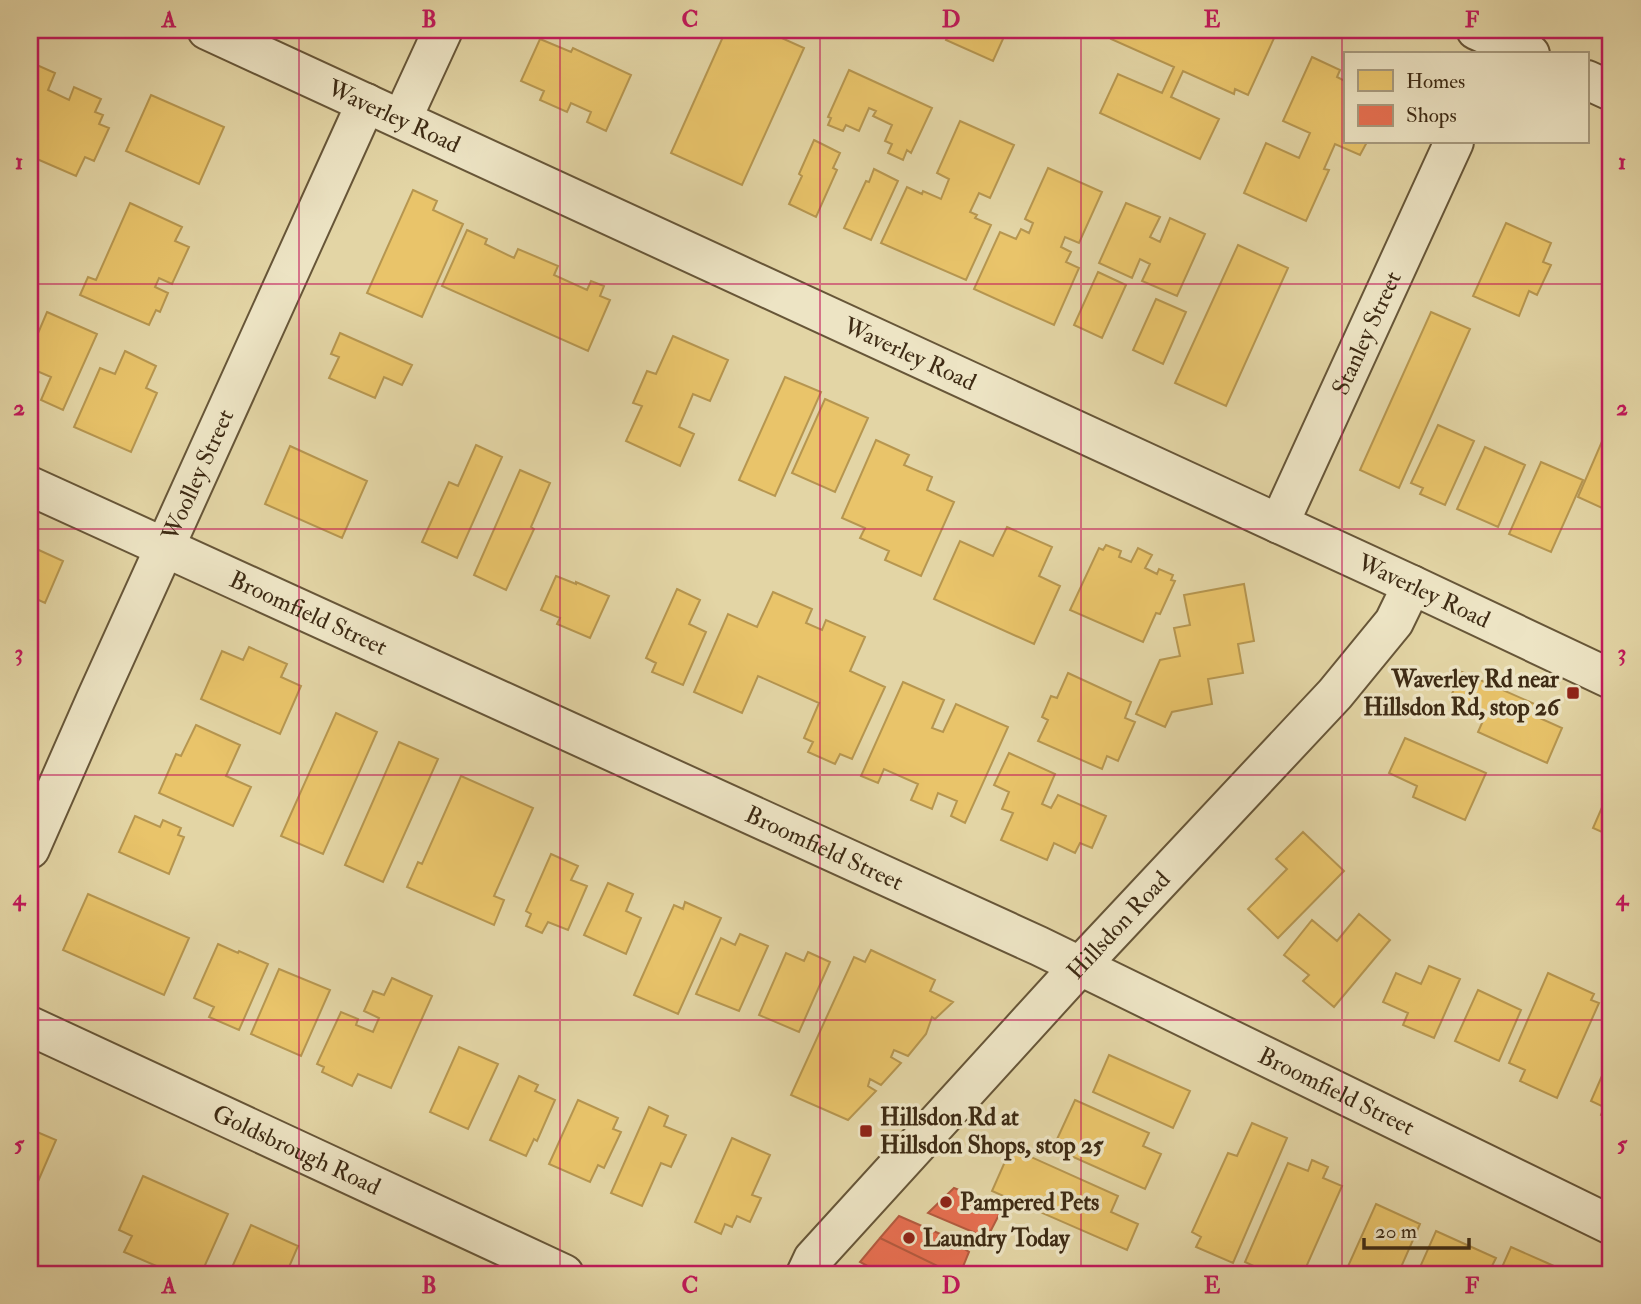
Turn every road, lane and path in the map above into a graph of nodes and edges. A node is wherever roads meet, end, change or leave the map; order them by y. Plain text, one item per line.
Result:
1 (207, 30) edge
2 (443, 30) edge
3 (1588, 80) edge
4 (1611, 92) edge
5 (366, 103) junction
6 (402, 119) junction
7 (1453, 144) edge
8 (30, 486) edge
9 (1279, 524) junction
10 (165, 547) junction
11 (1412, 584) junction
12 (1611, 679) edge
13 (30, 849) edge
14 (1080, 966) junction
15 (30, 1026) edge
16 (1611, 1225) edge
17 (801, 1269) edge
18 (564, 1274) edge

1 - 5 street, Waverley Road
2 - 6 street
3 - 4 street
5 - 6 street, Waverley Road
5 - 10 street, Woolley Street
6 - 9 street, Waverley Road
7 - 9 street, Stanley Street
8 - 10 street, Broomfield Street
9 - 11 street, Waverley Road
10 - 13 street, Woolley Street
10 - 14 street, Broomfield Street
11 - 12 street, Waverley Road
11 - 14 street, Hillsdon Road
14 - 16 street, Broomfield Street
14 - 17 street, Hillsdon Road
15 - 18 street, Goldsbrough Road

